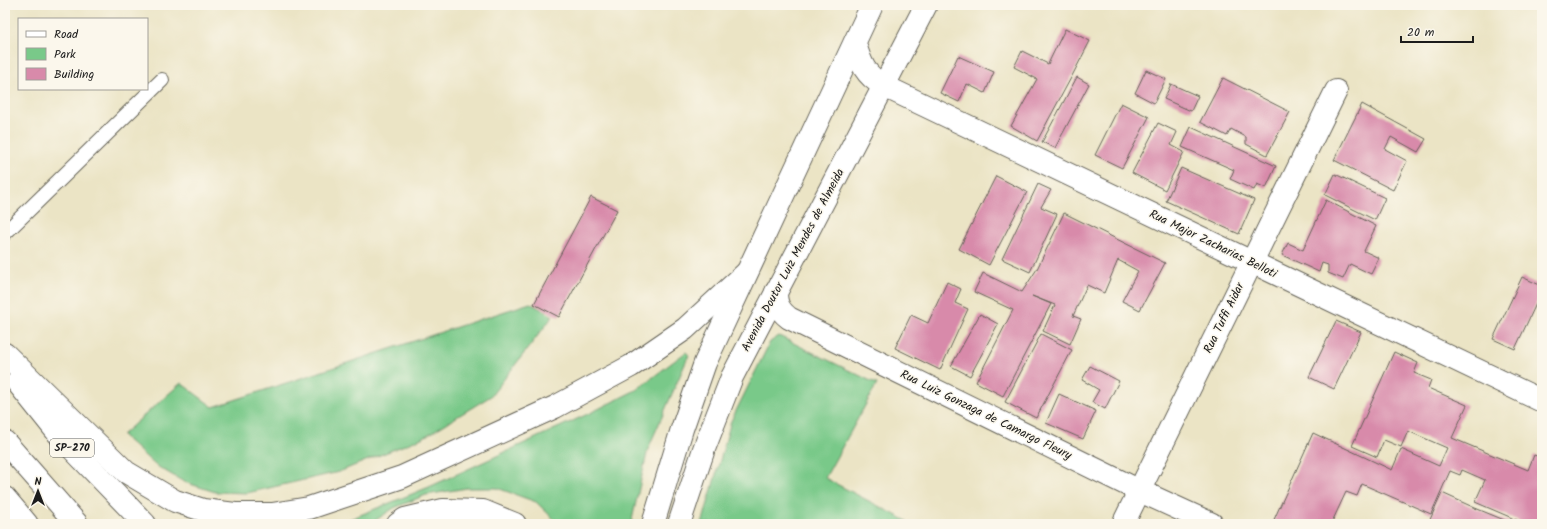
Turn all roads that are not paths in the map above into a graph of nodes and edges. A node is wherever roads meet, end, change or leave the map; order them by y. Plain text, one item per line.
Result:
1 (872, 5) edge
2 (926, 5) edge
3 (855, 44) junction
4 (162, 80) dead end
5 (884, 86) junction
6 (1336, 91) dead end
7 (5, 233) edge
8 (1252, 262) junction
9 (746, 273) junction
10 (776, 292) junction
11 (5, 354) edge
12 (5, 368) edge
13 (1542, 401) edge
14 (5, 442) edge
15 (1140, 490) junction
16 (5, 498) edge
17 (27, 524) edge
18 (76, 524) edge
19 (145, 524) edge
20 (398, 524) edge
21 (515, 524) edge
22 (653, 524) edge
23 (679, 524) edge
24 (1123, 524) edge
25 (1212, 524) edge

1 - 3 main road
2 - 5 main road, Avenida Doutor Luiz Mendes de Almeida
3 - 5 main road, Rua Major Zacharias Belloti
3 - 9 main road
4 - 7 lane
5 - 8 main road, Rua Major Zacharias Belloti
5 - 10 main road, Avenida Doutor Luiz Mendes de Almeida
6 - 8 main road, Rua Tuffi Aidar
8 - 13 main road, Rua Major Zacharias Belloti
8 - 15 main road, Rua Tuffi Aidar
9 - 11 main road
9 - 22 main road
10 - 15 main road, Rua Luiz Gonzaga de Camargo Fleury
10 - 23 main road, Avenida Doutor Luiz Mendes de Almeida
12 - 19 main road, SP-270
14 - 18 main road
15 - 24 main road, Rua Tuffi Aidar
15 - 25 main road, Rua Luiz Gonzaga de Camargo Fleury
16 - 17 main road
20 - 21 main road

